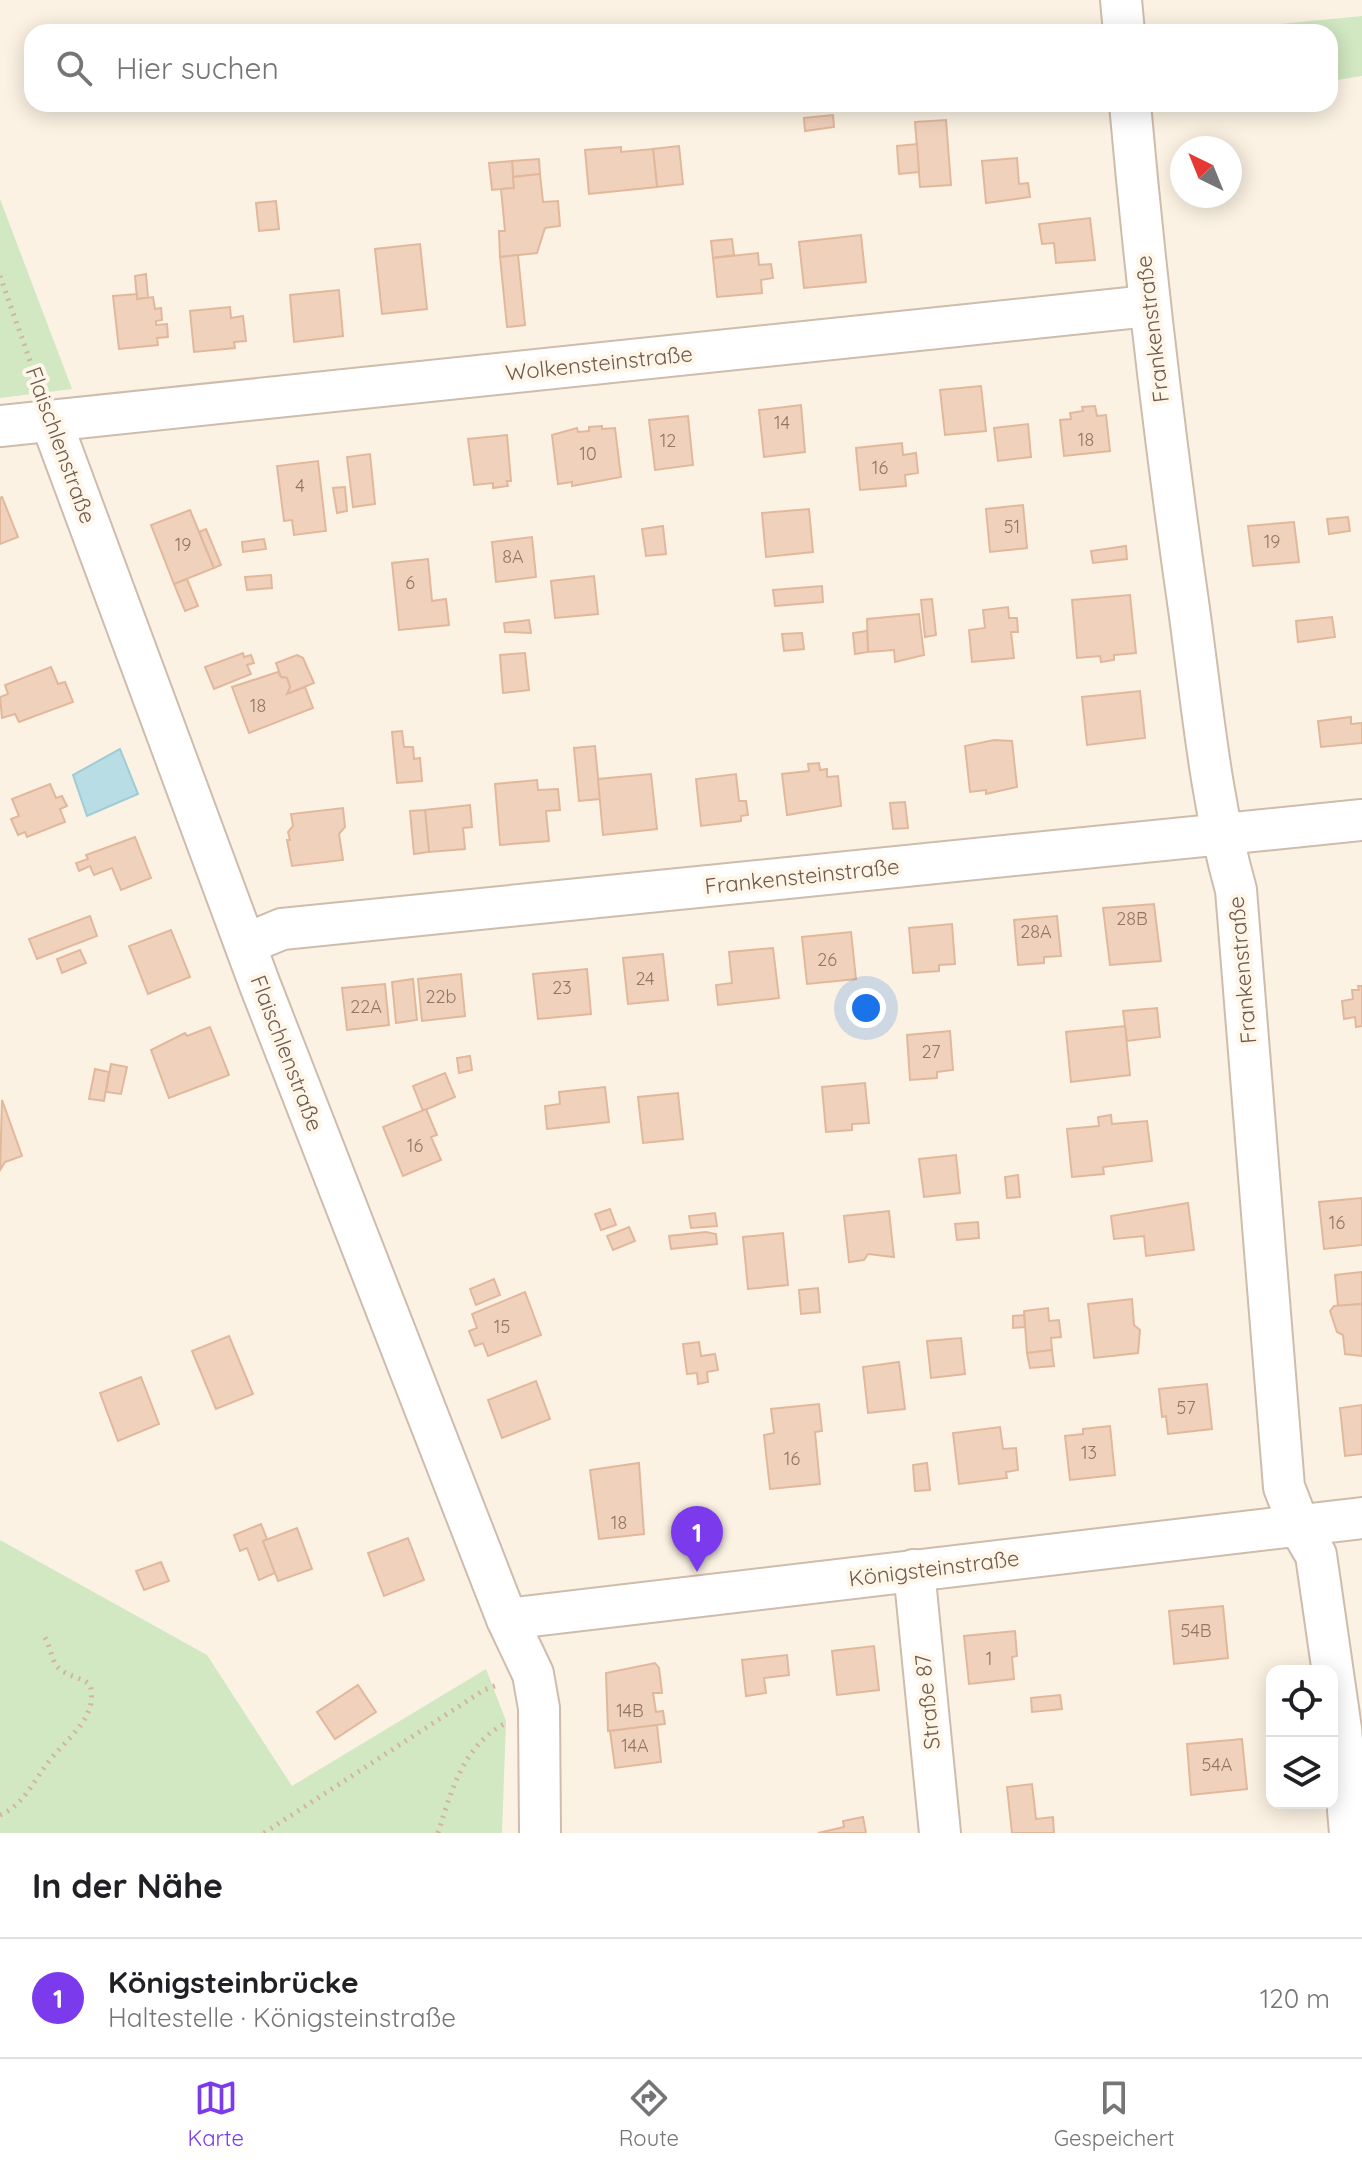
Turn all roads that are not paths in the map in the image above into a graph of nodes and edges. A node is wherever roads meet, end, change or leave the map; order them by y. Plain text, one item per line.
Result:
1 (1121, 0) edge
2 (1123, 24) edge
3 (1131, 112) edge
4 (1148, 306) junction
5 (51, 421) junction
6 (0, 426) edge
7 (1362, 820) edge
8 (1220, 834) junction
9 (246, 944) junction
10 (1362, 1518) edge
11 (1299, 1526) junction
12 (914, 1570) junction
13 (507, 1619) junction
14 (540, 1833) edge
15 (940, 1833) edge
16 (1350, 1833) edge

1 - 2 street
3 - 4 street, Frankenstraße
4 - 5 street, Wolkensteinstraße
4 - 8 street, Frankenstraße
5 - 6 street, Wolkensteinstraße
5 - 9 street, Flaischlenstraße
7 - 8 street, Frankensteinstraße
8 - 9 street, Frankensteinstraße
8 - 11 street, Frankenstraße
9 - 13 street, Flaischlenstraße
10 - 11 street, Königsteinstraße
11 - 12 street, Königsteinstraße
11 - 16 street, Frankenstraße
12 - 13 street, Königsteinstraße
12 - 15 street, Straße 87
13 - 14 street, Flaischlenstraße

